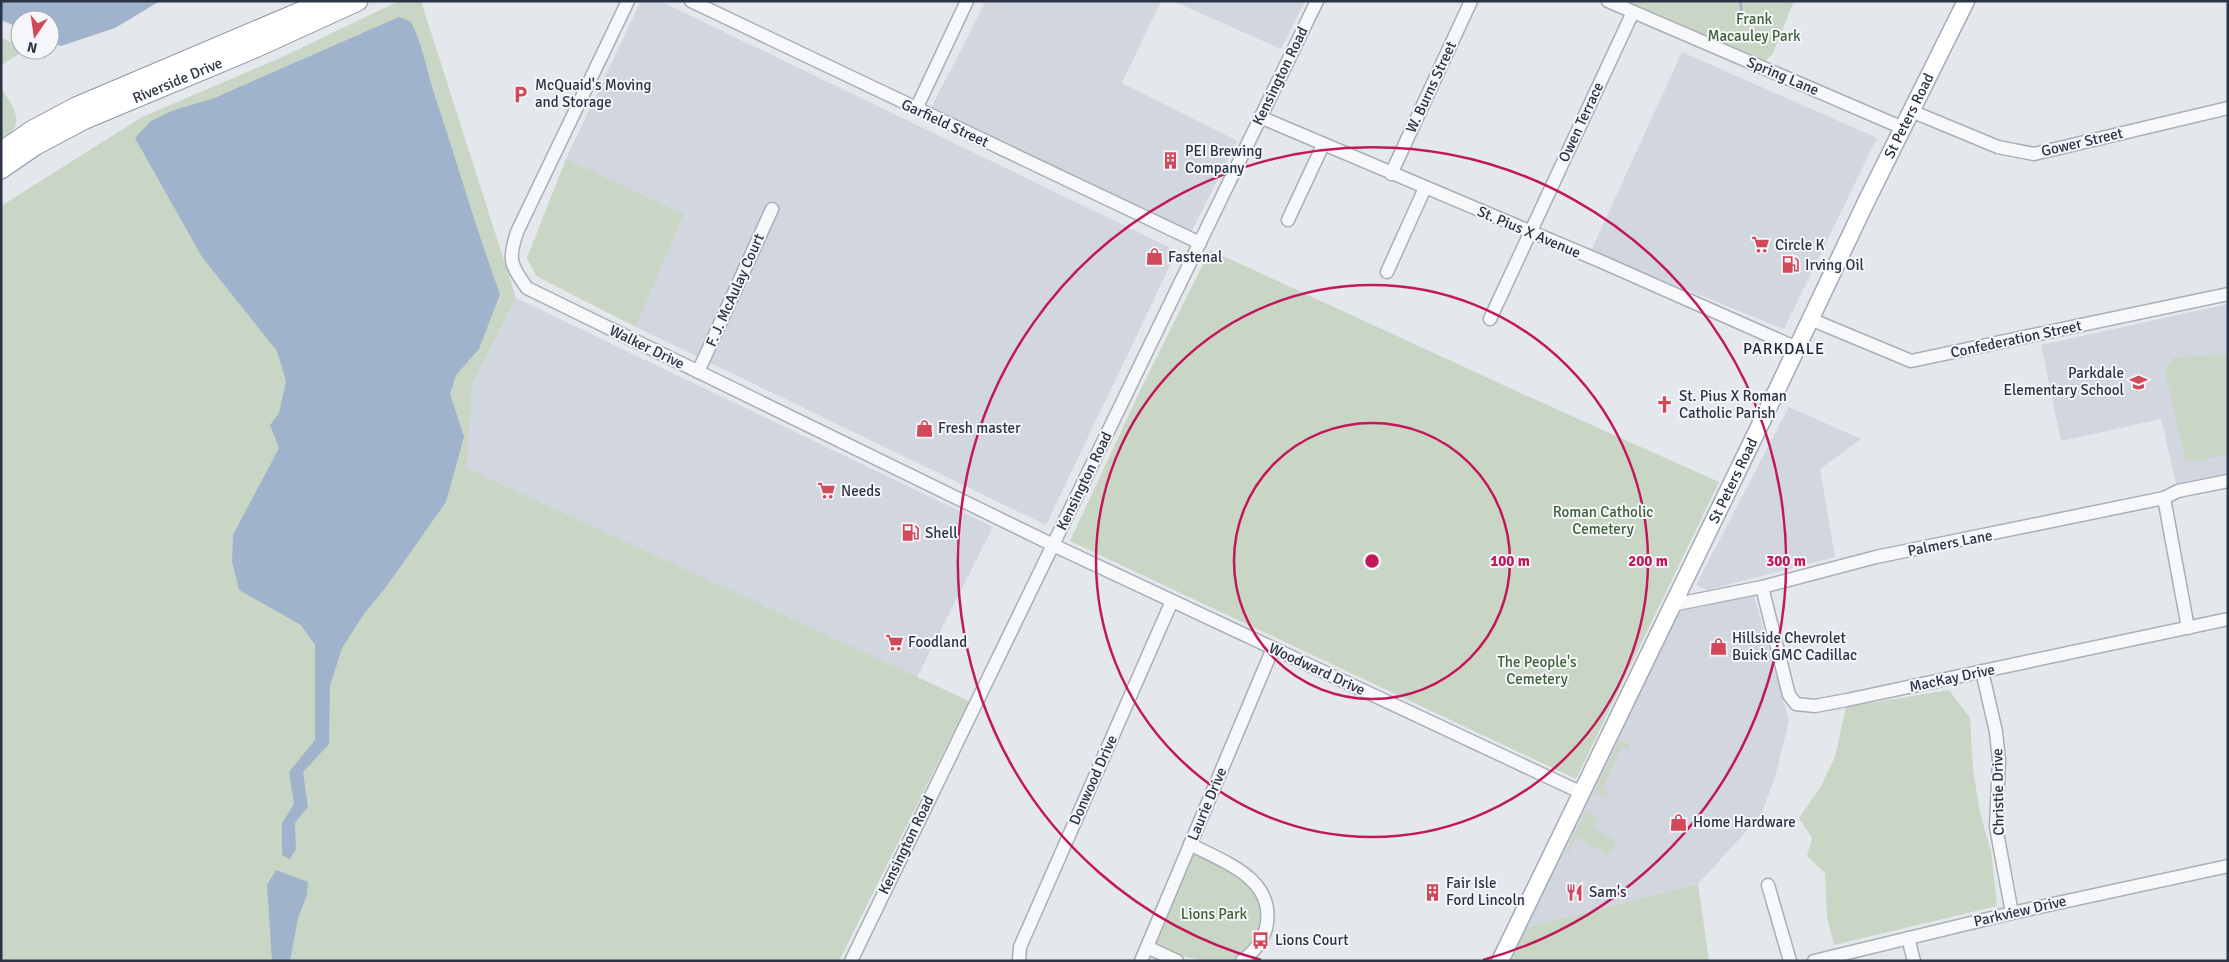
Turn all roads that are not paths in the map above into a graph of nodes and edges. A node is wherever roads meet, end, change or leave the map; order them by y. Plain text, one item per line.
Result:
1 (326, 1) edge
2 (358, 1) edge
3 (628, 1) edge
4 (691, 1) edge
5 (967, 1) edge
6 (1318, 1) edge
7 (1471, 1) edge
8 (1608, 1) edge
9 (1966, 1) edge
10 (1633, 12) junction
11 (2228, 108) edge
12 (916, 109) junction
13 (1911, 110) junction
14 (1260, 117) junction
15 (1903, 128) junction
16 (1323, 145) junction
17 (1, 152) edge
18 (1, 169) edge
19 (1391, 174) junction
20 (1425, 188) junction
21 (772, 209) dead end
22 (1288, 220) dead end
23 (1529, 232) junction
24 (1200, 244) junction
25 (1388, 272) dead end
26 (2228, 294) edge
27 (1490, 319) dead end
28 (1810, 319) junction
29 (1797, 348) junction
30 (698, 372) junction
31 (2228, 481) edge
32 (2164, 498) junction
33 (1053, 545) junction
34 (1762, 587) junction
35 (1172, 601) junction
36 (1672, 605) junction
37 (2228, 619) edge
38 (2188, 628) junction
39 (1273, 648) junction
40 (1982, 672) junction
41 (1580, 792) junction
42 (1190, 844) junction
43 (2228, 866) edge
44 (1768, 885) dead end
45 (2012, 913) junction
46 (1908, 938) junction
47 (1147, 947) junction
48 (851, 961) edge
49 (1019, 961) edge
50 (1141, 961) edge
51 (1176, 961) edge
52 (1242, 961) edge
53 (1500, 961) edge
54 (1790, 961) edge
55 (1814, 961) edge
56 (1914, 961) edge

1 - 17 highway, Riverside Drive
2 - 18 highway, Riverside Drive
3 - 30 street, Walker Drive
4 - 12 street, Garfield Street
5 - 12 street
6 - 14 street, Kensington Road
7 - 19 street, W. Burns Street
8 - 10 street, Spring Lane
9 - 13 main road, St Peters Road
10 - 15 street, Spring Lane
10 - 23 street, Owen Terrace
11 - 13 street, Gower Street
12 - 24 street, Garfield Street
13 - 15 main road, St Peters Road
14 - 16 street, St. Pius X Avenue
14 - 24 street, Kensington Road
15 - 28 main road, St Peters Road
16 - 19 street, St. Pius X Avenue
16 - 22 street
19 - 20 street, St. Pius X Avenue
20 - 23 street, St. Pius X Avenue
20 - 25 street
21 - 30 street, F. J. McAulay Court
23 - 27 street, Owen Terrace
23 - 29 street, St. Pius X Avenue
24 - 33 street, Kensington Road
26 - 28 street, Confederation Street
28 - 29 main road, St Peters Road
29 - 36 main road, St Peters Road
30 - 33 street, Walker Drive
31 - 32 street, Palmers Lane
32 - 34 street, Palmers Lane
32 - 38 street
33 - 35 street, Woodward Drive
33 - 48 street, Kensington Road
34 - 36 street, Palmers Lane
34 - 40 street, MacKay Drive
35 - 39 street, Woodward Drive
35 - 49 street, Donwood Drive
36 - 41 main road, St Peters Road
37 - 38 street, MacKay Drive
38 - 40 street, MacKay Drive
39 - 41 street, Woodward Drive
39 - 42 street, Laurie Drive
40 - 45 street, Christie Drive
41 - 53 main road, St Peters Road
42 - 47 street, Laurie Drive
42 - 52 street
43 - 45 street, Parkview Drive
44 - 54 street
45 - 46 street, Parkview Drive
46 - 55 street, Parkview Drive
46 - 56 street
47 - 50 street, Laurie Drive
47 - 51 street

